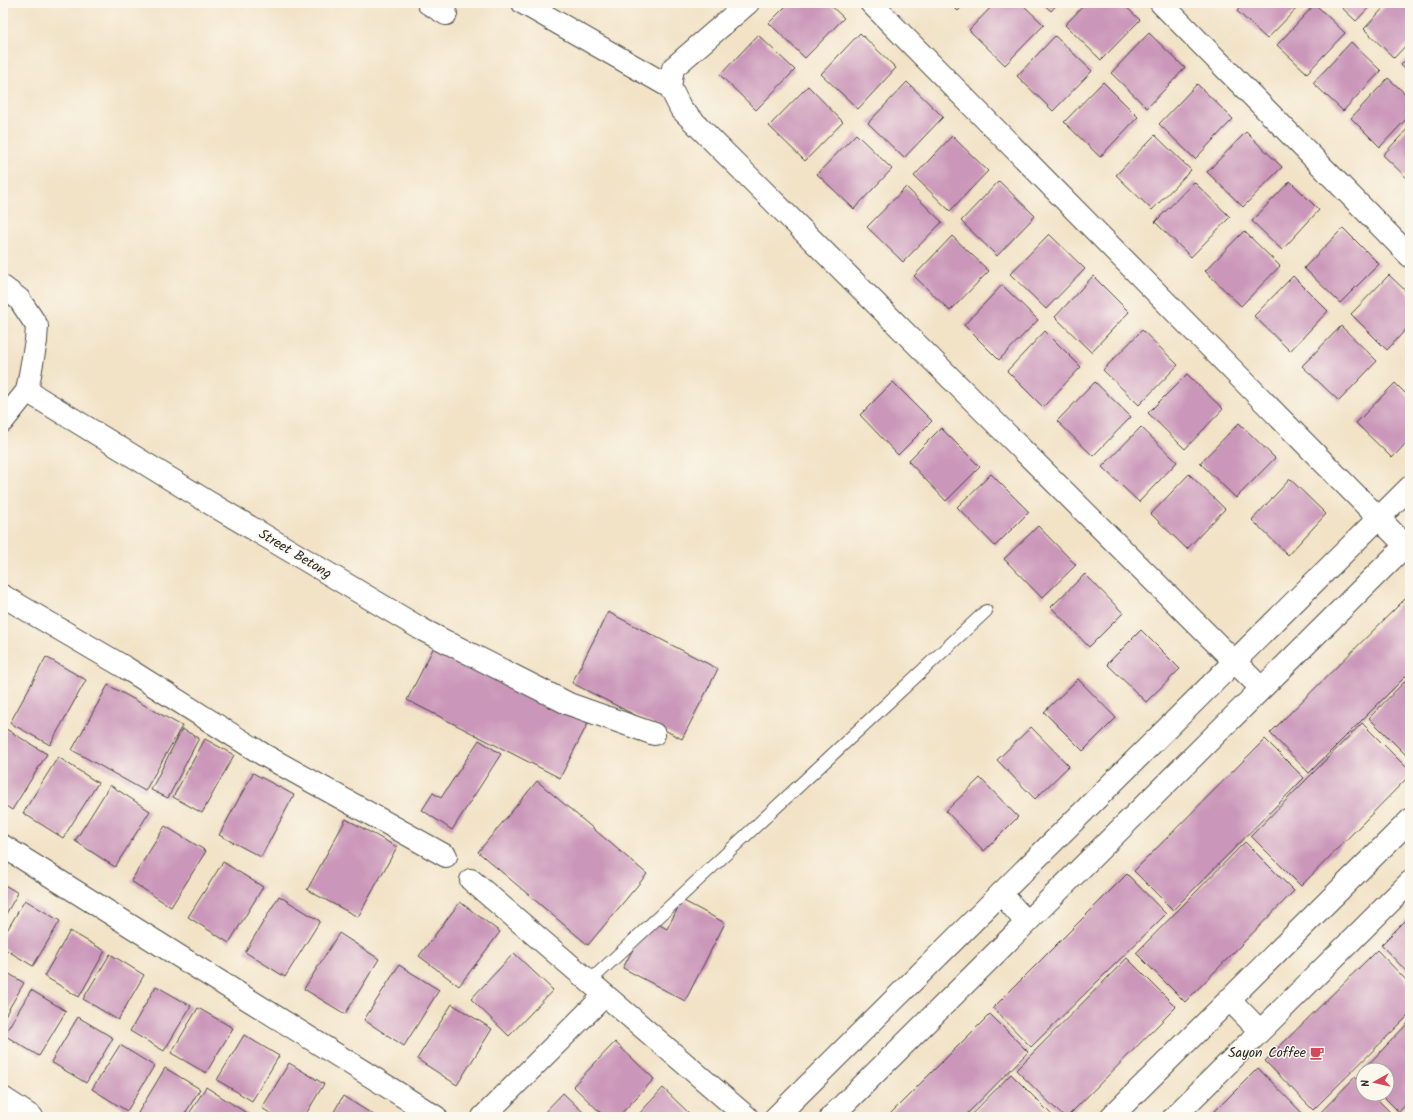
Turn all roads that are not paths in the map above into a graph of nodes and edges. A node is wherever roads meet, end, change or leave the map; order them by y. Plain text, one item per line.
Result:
1 (523, 3) edge
2 (748, 3) edge
3 (871, 3) edge
4 (1161, 3) edge
5 (670, 87) junction
6 (1410, 256) edge
7 (3, 287) edge
8 (28, 391) junction
9 (3, 422) edge
10 (1410, 487) edge
11 (1379, 518) junction
12 (1409, 545) edge
13 (3, 596) edge
14 (986, 611) dead end
15 (1234, 661) junction
16 (1261, 688) junction
17 (654, 734) dead end
18 (1410, 820) edge
19 (3, 846) edge
20 (446, 856) dead end
21 (471, 880) dead end
22 (1410, 882) edge
23 (1001, 893) junction
24 (1026, 922) junction
25 (597, 988) junction
26 (1229, 999) junction
27 (1260, 1031) junction
28 (3, 1098) edge
29 (32, 1117) edge
30 (436, 1117) edge
31 (483, 1117) edge
32 (747, 1117) edge
33 (776, 1117) edge
34 (831, 1117) edge
35 (1111, 1117) edge
36 (1174, 1117) edge

1 - 5 street
2 - 5 street
3 - 11 street
4 - 6 street
5 - 15 street
7 - 8 street
8 - 9 street
8 - 17 street, Street Betong
10 - 11 street
11 - 12 street
11 - 15 street
12 - 16 street
13 - 20 street
14 - 25 lane
15 - 16 street
15 - 23 street
16 - 24 street
18 - 26 street
19 - 30 street
21 - 25 street
22 - 27 street
23 - 24 street
23 - 33 street
24 - 34 street
25 - 31 street
25 - 32 street
26 - 27 street
26 - 35 street
27 - 36 street
28 - 29 street

